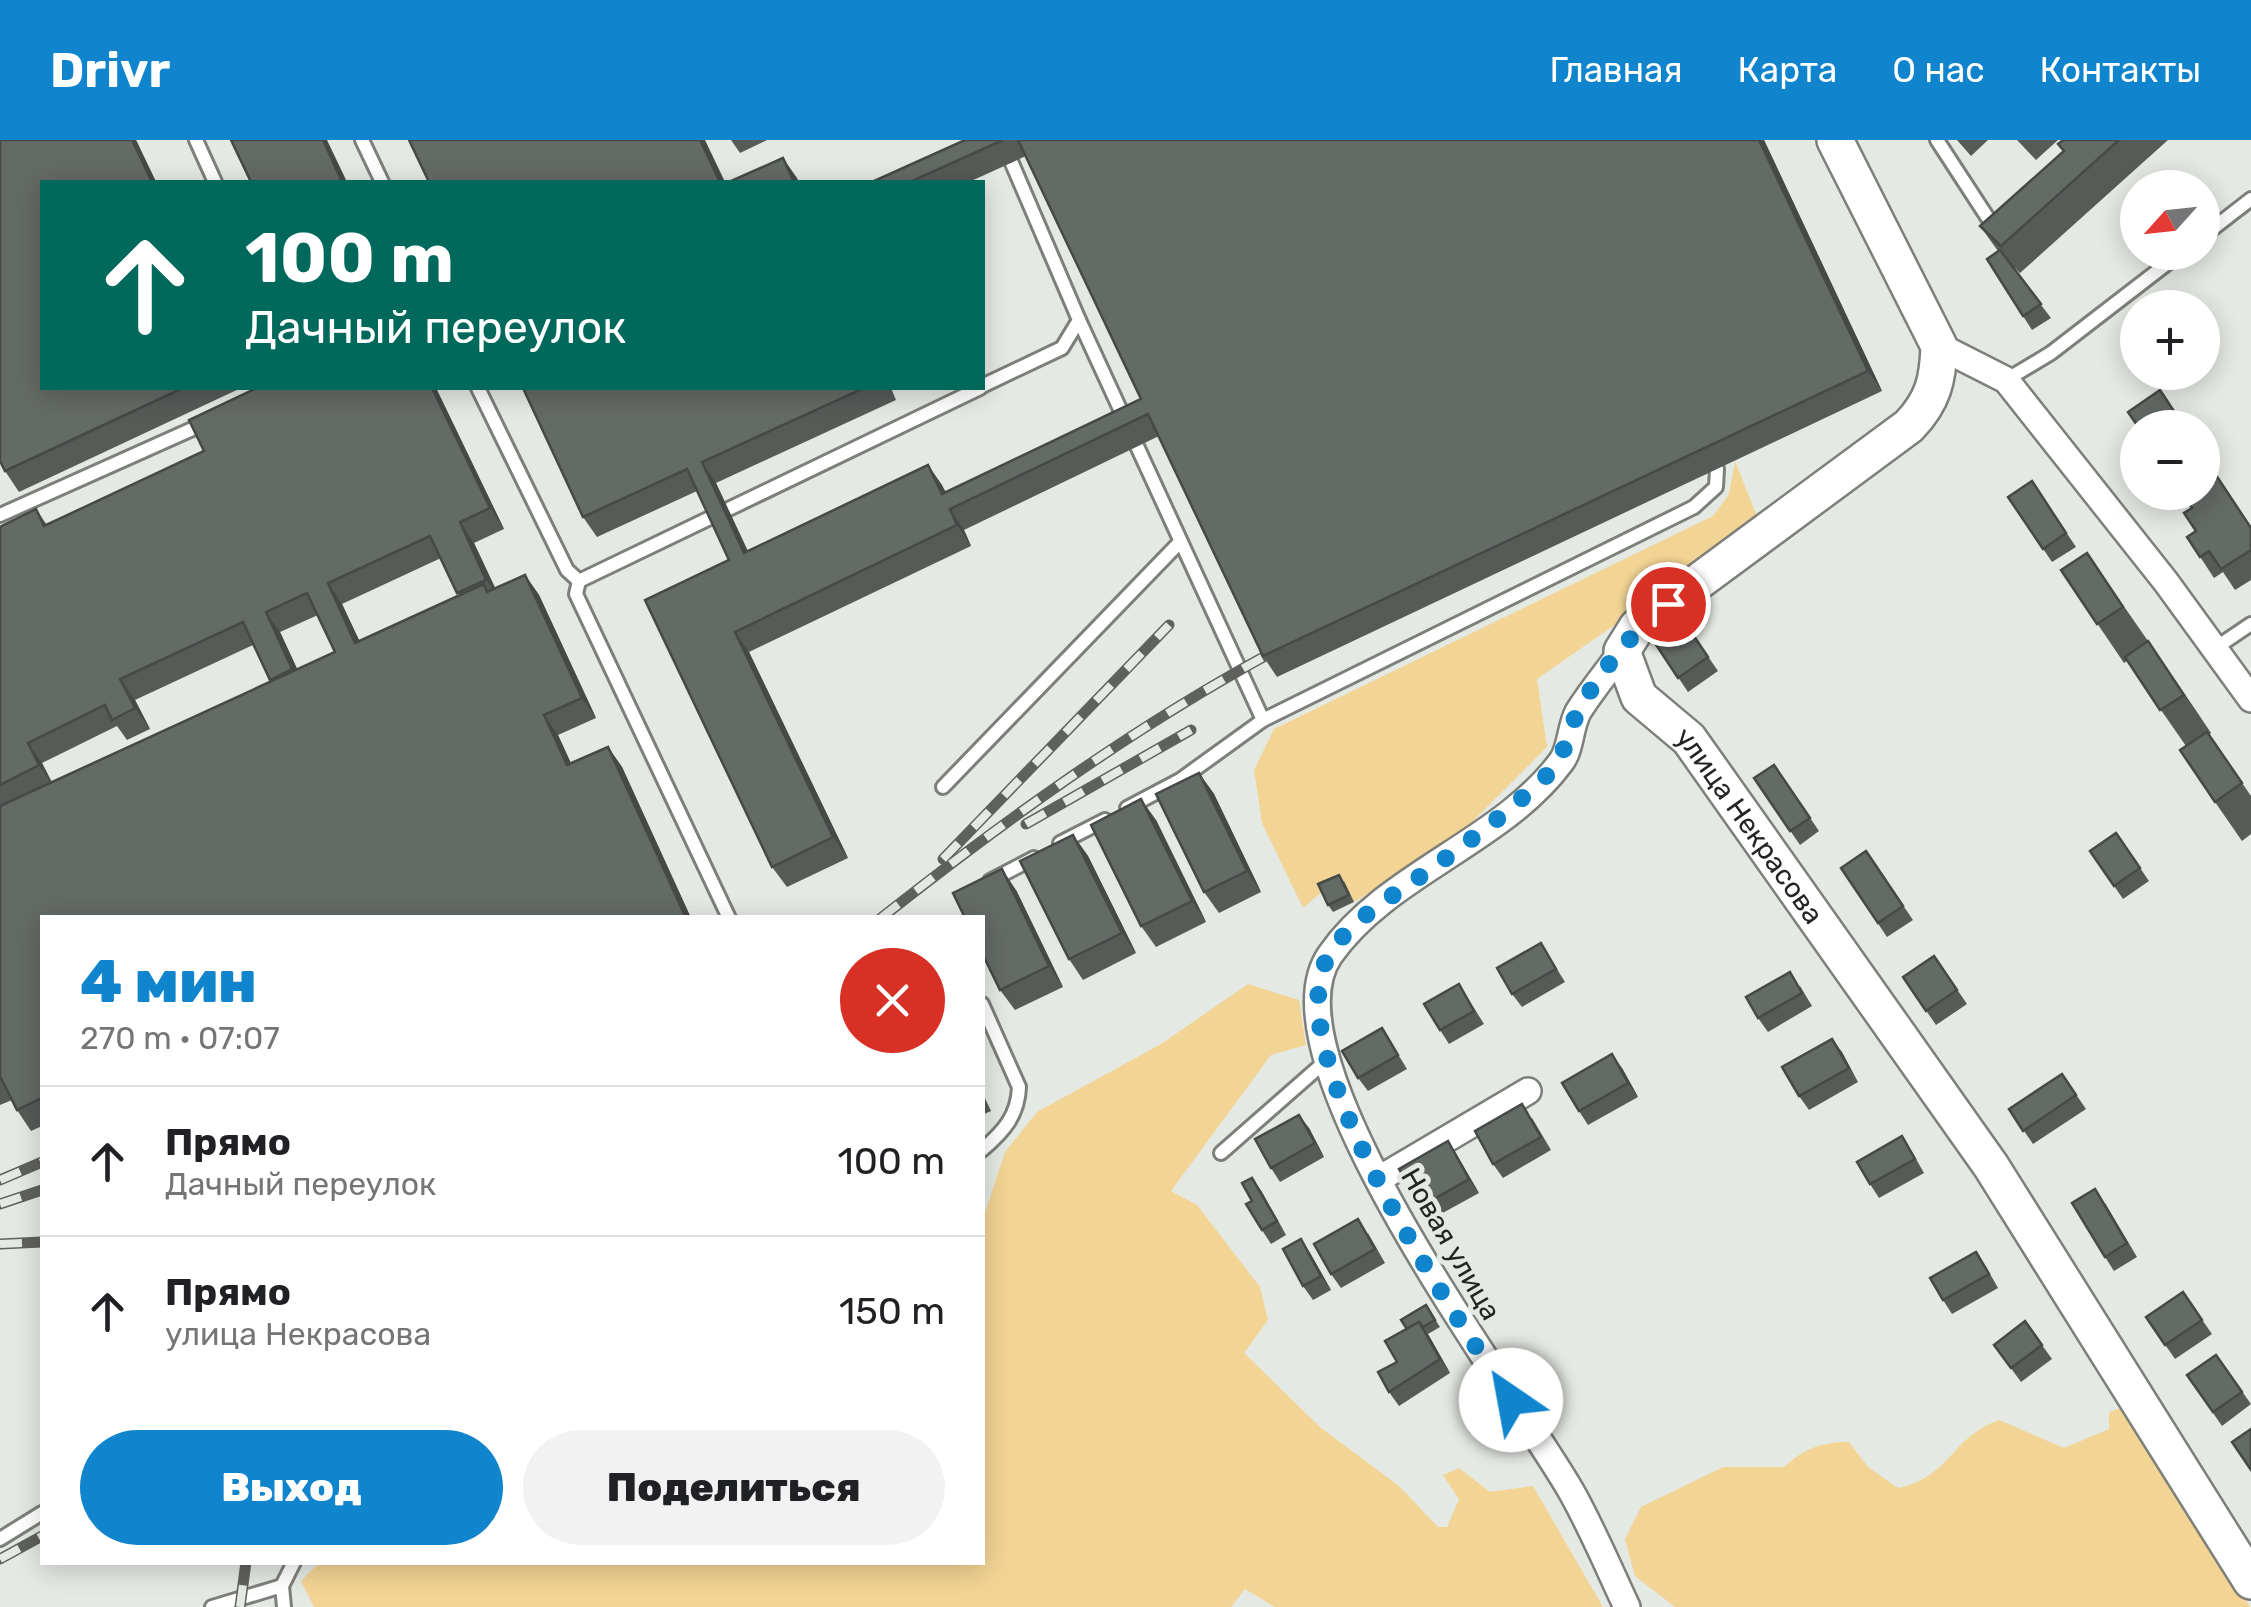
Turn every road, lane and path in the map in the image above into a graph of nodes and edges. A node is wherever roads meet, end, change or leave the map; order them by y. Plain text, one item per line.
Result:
1 (196, 140) edge
2 (362, 140) edge
3 (1002, 140) edge
4 (1835, 140) edge
5 (1938, 140) edge
6 (213, 180) edge
7 (381, 180) edge
8 (2251, 200) edge
9 (2220, 223) edge
10 (1996, 230) edge
11 (2159, 270) edge
12 (1079, 320) junction
13 (1939, 346) junction
14 (2006, 380) junction
15 (985, 385) edge
16 (479, 390) edge
17 (975, 390) edge
18 (220, 417) edge
19 (1717, 469) dead end
20 (0, 515) edge
21 (1180, 542) junction
22 (579, 581) junction
23 (2251, 624) edge
24 (2214, 648) junction
25 (1622, 651) junction
26 (2251, 700) edge
27 (1263, 720) junction
28 (943, 787) dead end
29 (976, 894) edge
30 (729, 915) edge
31 (985, 1011) edge
32 (1327, 1060) junction
33 (1528, 1091) dead end
34 (985, 1147) edge
35 (1221, 1153) dead end
36 (1379, 1178) junction
37 (40, 1514) edge
38 (0, 1539) edge
39 (292, 1565) edge
40 (2251, 1581) edge
41 (282, 1586) junction
42 (212, 1607) edge
43 (284, 1607) edge
44 (1627, 1607) edge

1 - 6 lane
2 - 7 lane
3 - 12 lane
4 - 13 main road
5 - 10 lane
8 - 9 lane
11 - 14 lane
12 - 15 lane
12 - 21 lane
13 - 14 street
13 - 25 main road
14 - 24 street
16 - 22 lane
17 - 22 lane
18 - 20 lane
19 - 27 lane
21 - 27 lane
21 - 28 lane
22 - 30 lane
23 - 24 lane
24 - 26 street
25 - 32 street, Новая улица
25 - 40 main road, улица Некрасова
27 - 29 lane
31 - 34 lane
32 - 35 lane
32 - 36 street, Новая улица
33 - 36 street
36 - 44 street, Новая улица
37 - 38 lane
39 - 41 lane
41 - 42 lane
41 - 43 lane

